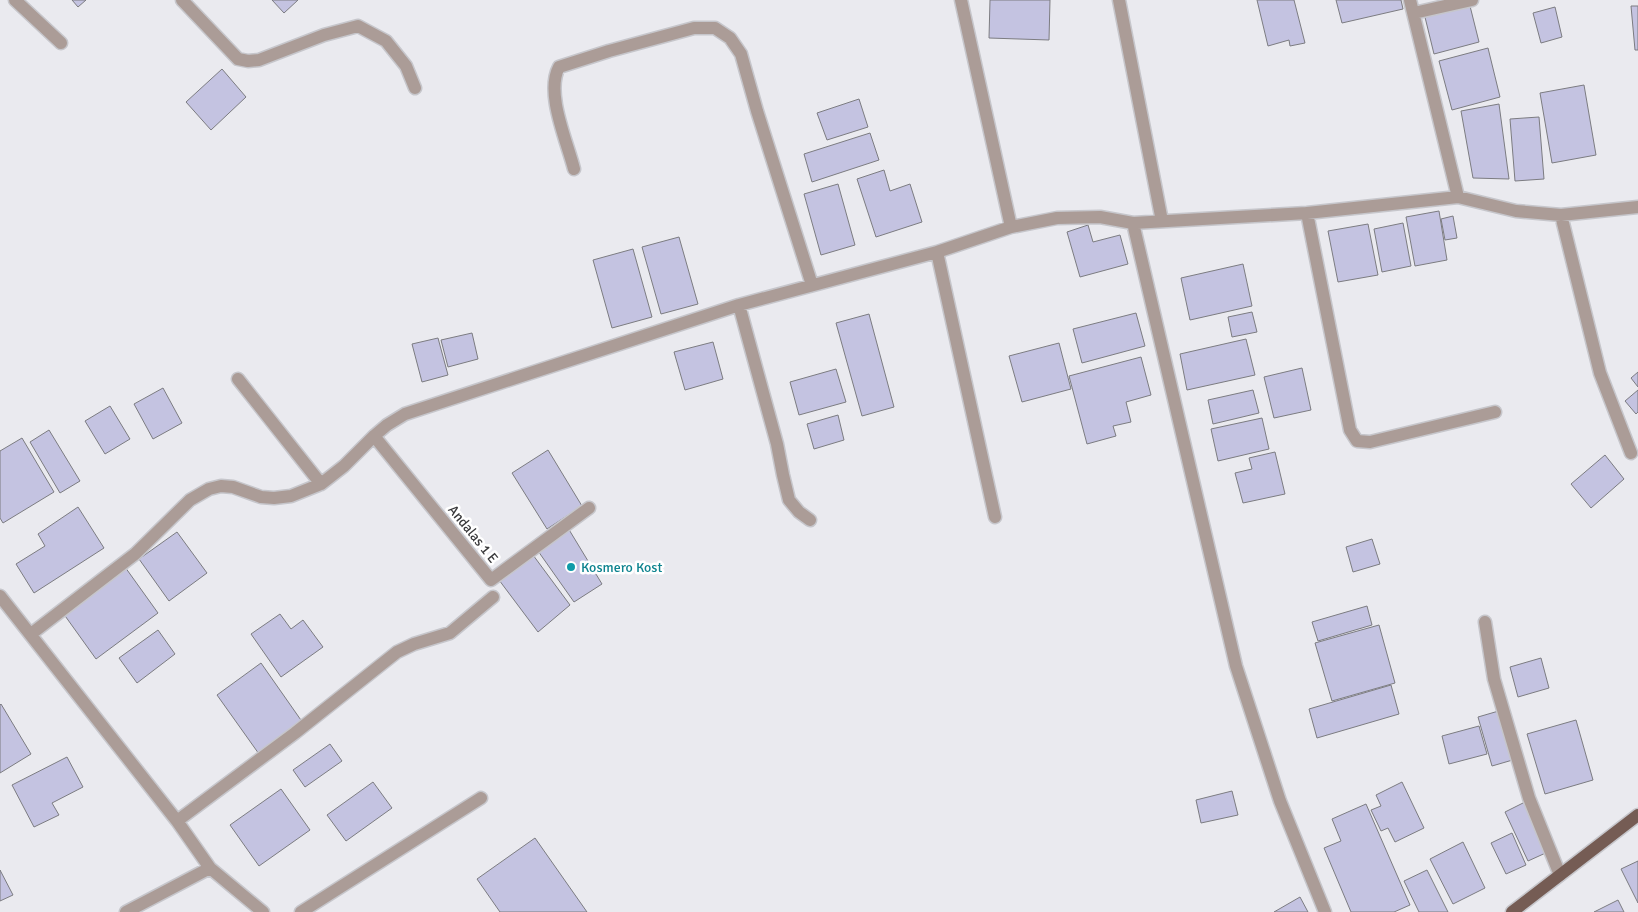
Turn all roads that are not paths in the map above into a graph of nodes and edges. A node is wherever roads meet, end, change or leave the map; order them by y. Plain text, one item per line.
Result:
1 (15, 0) edge
2 (182, 0) edge
3 (961, 0) edge
4 (1472, 0) edge
5 (1123, 1) edge
6 (1412, 6) edge
7 (61, 43) dead end
8 (415, 88) dead end
9 (574, 168) dead end
10 (1458, 198) junction
11 (1638, 206) edge
12 (1306, 213) junction
13 (1561, 214) junction
14 (1162, 221) junction
15 (1133, 223) junction
16 (1010, 227) junction
17 (936, 252) junction
18 (812, 285) junction
19 (738, 306) junction
20 (238, 379) dead end
21 (1495, 412) dead end
22 (374, 436) junction
23 (1631, 453) dead end
24 (321, 484) junction
25 (589, 508) dead end
26 (994, 517) dead end
27 (810, 520) dead end
28 (0, 596) edge
29 (493, 596) dead end
30 (5, 612) edge
31 (1485, 622) dead end
32 (31, 634) junction
33 (481, 798) dead end
34 (1638, 815) edge
35 (177, 821) junction
36 (210, 868) junction
37 (1560, 875) junction
38 (126, 912) edge
39 (263, 912) edge
40 (300, 912) edge
41 (1325, 912) edge
42 (1512, 912) edge

1 - 7 street
2 - 8 street
3 - 16 street
4 - 6 street
5 - 14 street
6 - 10 street
9 - 18 street
10 - 12 street
10 - 13 street
11 - 13 street
12 - 14 street
12 - 21 street
13 - 23 street
14 - 15 street
15 - 16 street
15 - 41 street
16 - 17 street
17 - 18 street
17 - 26 street
18 - 19 street
19 - 22 street
19 - 27 street
20 - 24 street
22 - 24 street
22 - 25 street, Andalas 1 E
24 - 32 street
28 - 30 street
29 - 35 street
30 - 32 street
31 - 37 street
32 - 35 street
33 - 40 street
34 - 37 main road
35 - 36 street
36 - 38 street
36 - 39 street
37 - 42 main road

